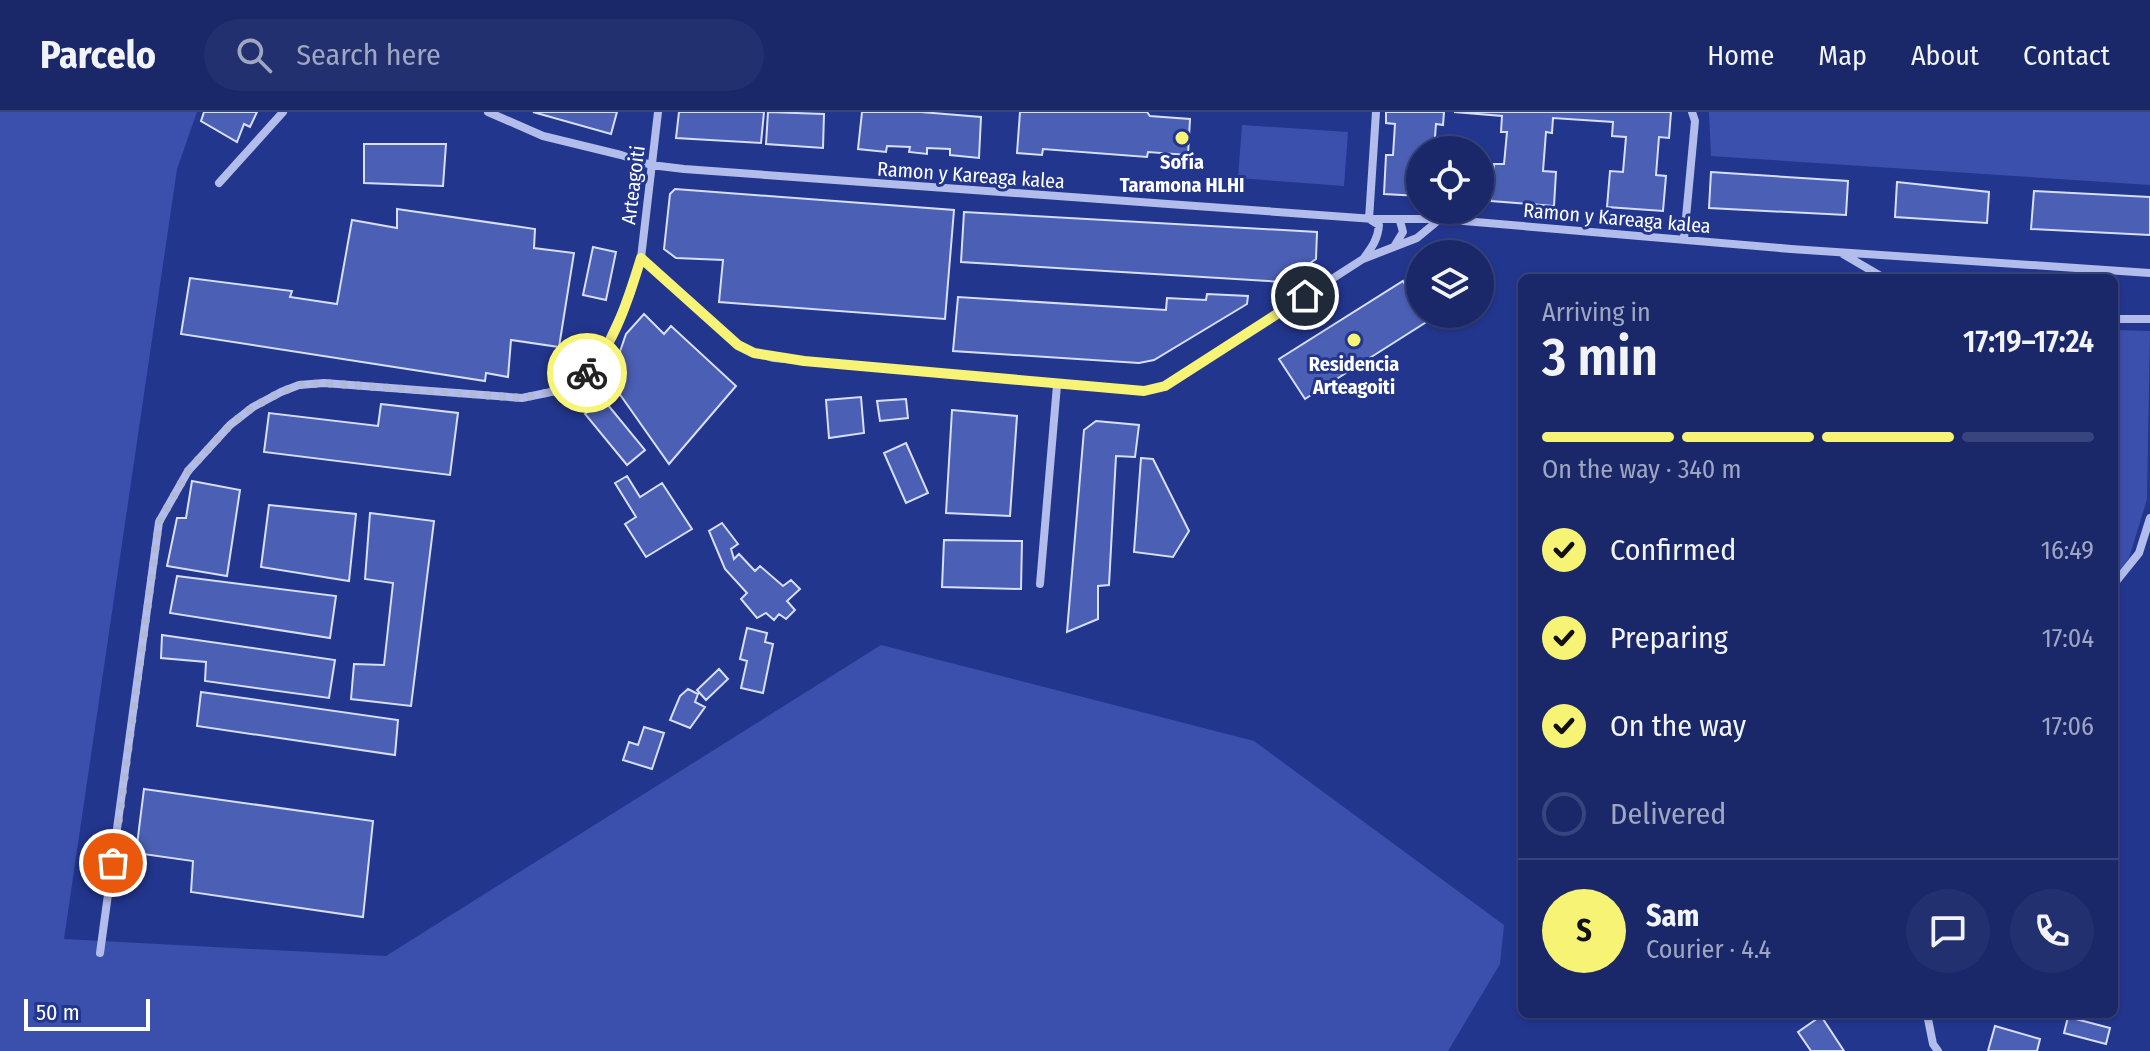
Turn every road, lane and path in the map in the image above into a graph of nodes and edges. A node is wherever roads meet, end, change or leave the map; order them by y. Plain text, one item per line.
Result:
1 (283, 112) edge
2 (488, 112) edge
3 (658, 112) edge
4 (1376, 112) edge
5 (1692, 112) edge
6 (651, 165) junction
7 (219, 183) dead end
8 (1369, 219) junction
9 (1400, 221) junction
10 (1406, 221) edge
11 (1494, 223) edge
12 (1434, 224) edge
13 (1684, 239) junction
14 (1395, 245) junction
15 (1839, 252) junction
16 (641, 258) junction
17 (1363, 259) junction
18 (2150, 273) edge
19 (1877, 274) edge
20 (2118, 319) edge
21 (2150, 319) edge
22 (1057, 385) junction
23 (2150, 518) edge
24 (2118, 579) edge
25 (1040, 584) dead end
26 (100, 953) dead end
27 (1928, 1018) edge
28 (1938, 1051) edge

1 - 7 street
2 - 6 street, Ramon y Kareaga kalea
3 - 6 street, Arteagoiti
4 - 8 street
5 - 13 street
6 - 8 street, Ramon y Kareaga kalea
6 - 16 street, Arteagoiti
8 - 9 street, Ramon y Kareaga kalea
8 - 17 street
9 - 10 street, Ramon y Kareaga kalea
9 - 14 street
11 - 13 street, Ramon y Kareaga kalea
12 - 14 street
13 - 15 street, Ramon y Kareaga kalea
14 - 17 street
15 - 18 street, Ramon y Kareaga kalea
15 - 19 street
16 - 22 street
16 - 26 street, Arteagoiti
17 - 22 street
20 - 21 street
22 - 25 street
23 - 24 street
27 - 28 street

